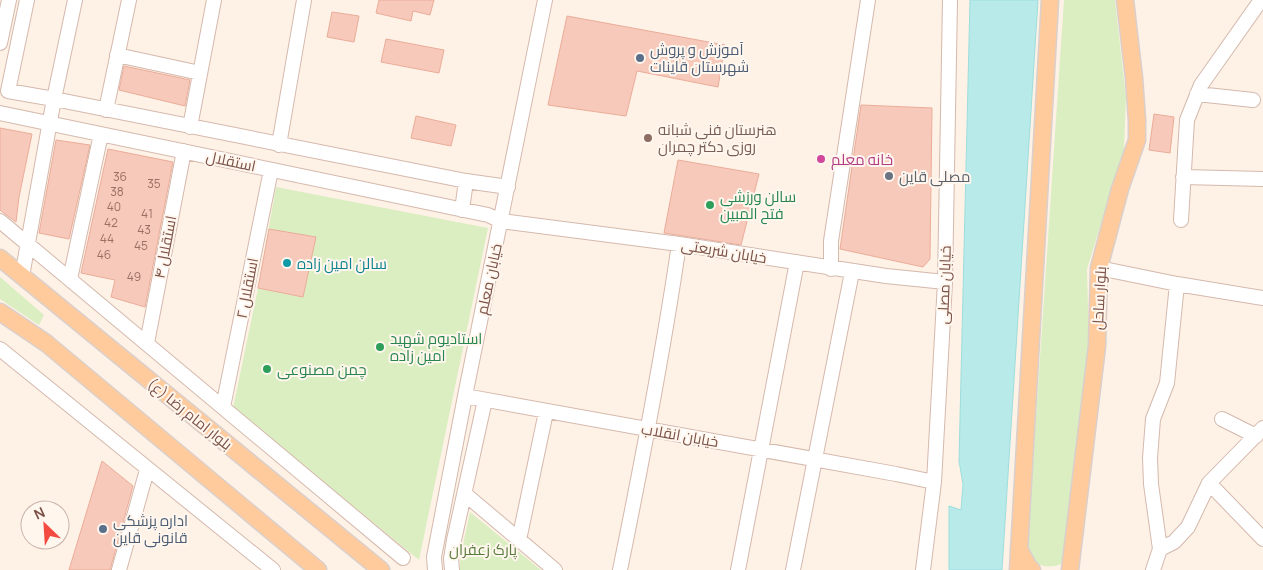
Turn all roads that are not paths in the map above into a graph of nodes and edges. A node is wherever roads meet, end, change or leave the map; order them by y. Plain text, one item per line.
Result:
1 (9, 0) edge
2 (27, 0) edge
3 (75, 0) edge
4 (128, 0) edge
5 (214, 0) edge
6 (304, 0) edge
7 (545, 0) edge
8 (868, 0) edge
9 (950, 0) edge
10 (1050, 0) edge
11 (1125, 0) edge
12 (1256, 1) edge
13 (0, 43) edge
14 (117, 54) junction
15 (200, 73) junction
16 (1197, 94) junction
17 (54, 99) junction
18 (1253, 100) dead end
19 (106, 110) junction
20 (0, 113) edge
21 (50, 122) junction
22 (190, 127) junction
23 (101, 134) junction
24 (279, 145) junction
25 (184, 151) junction
26 (271, 170) junction
27 (1183, 177) junction
28 (1263, 179) edge
29 (466, 181) junction
30 (508, 187) junction
31 (462, 210) junction
32 (1181, 220) dead end
33 (0, 221) edge
34 (501, 222) junction
35 (27, 244) junction
36 (679, 244) junction
37 (0, 258) edge
38 (797, 262) junction
39 (1099, 268) junction
40 (831, 269) junction
41 (852, 272) junction
42 (22, 276) junction
43 (70, 280) junction
44 (945, 282) junction
45 (1177, 284) junction
46 (1263, 298) edge
47 (0, 312) edge
48 (147, 343) junction
49 (0, 350) edge
50 (465, 396) junction
51 (485, 400) junction
52 (223, 407) junction
53 (546, 412) junction
54 (1222, 419) dead end
55 (649, 429) junction
56 (1260, 432) edge
57 (762, 450) junction
58 (816, 459) junction
59 (147, 470) junction
60 (934, 482) junction
61 (1209, 483) junction
62 (465, 494) junction
63 (1263, 539) edge
64 (519, 540) junction
65 (1019, 549) junction
66 (1160, 549) junction
67 (403, 558) dead end
68 (435, 564) edge
69 (1067, 567) edge
70 (119, 570) edge
71 (273, 570) edge
72 (318, 570) edge
73 (381, 570) edge
74 (426, 570) edge
75 (452, 570) edge
76 (555, 570) edge
77 (620, 570) edge
78 (738, 570) edge
79 (793, 570) edge
80 (923, 570) edge
81 (1018, 570) edge
82 (1032, 570) edge
83 (1153, 570) edge

1 - 13 street
2 - 17 street, استقلال
3 - 17 street
4 - 14 street
5 - 15 street
6 - 24 street
7 - 30 street, خیابان معلم
8 - 40 street
9 - 44 street, خیابان مصلی
10 - 65 main road
11 - 39 main road, بلوار ساحل
12 - 16 street
14 - 15 street
14 - 19 street
15 - 22 street
16 - 18 street
16 - 27 street
17 - 19 street, استقلال
17 - 21 street
19 - 22 street, استقلال
20 - 21 street, استقلال
21 - 23 street, استقلال
21 - 35 street
22 - 24 street, استقلال
23 - 25 street, استقلال
23 - 43 street
24 - 29 street, استقلال
25 - 26 street, استقلال
25 - 48 street, استقلال ۴
26 - 31 street, استقلال
26 - 52 street, استقلال ۲
27 - 28 street
27 - 32 street
29 - 30 street, استقلال
29 - 31 street
30 - 34 street, خیابان معلم
31 - 34 street, استقلال
33 - 35 street
34 - 36 street, خیابان شریعتی
34 - 50 street, خیابان معلم
35 - 42 street
35 - 43 street
36 - 38 street, خیابان شریعتی
36 - 55 street
37 - 42 main road, بلوار امام رضا (ع)
38 - 40 street, خیابان شریعتی
38 - 57 street
39 - 45 street
39 - 69 main road, بلوار ساحل
40 - 41 street, خیابان شریعتی
41 - 44 street, خیابان شریعتی
41 - 58 street
42 - 73 main road, بلوار امام رضا (ع)
43 - 48 street
44 - 60 street, خیابان مصلی
45 - 46 street
45 - 66 street
47 - 72 main road
48 - 52 street
49 - 59 street
50 - 51 street, خیابان انقلاب
50 - 68 street, خیابان معلم
51 - 53 street, خیابان انقلاب
51 - 62 street
52 - 67 street
53 - 55 street, خیابان انقلاب
53 - 64 street
54 - 56 street
55 - 57 street, خیابان انقلاب
55 - 77 street
56 - 61 street
57 - 58 street, خیابان انقلاب
57 - 78 street
58 - 60 street, خیابان انقلاب
58 - 79 street
59 - 70 street
59 - 71 street
60 - 80 street, خیابان مصلی
61 - 63 street
61 - 66 street
62 - 64 street
62 - 75 street
64 - 76 street
65 - 81 main road
65 - 82 main road
66 - 83 street
68 - 74 street

